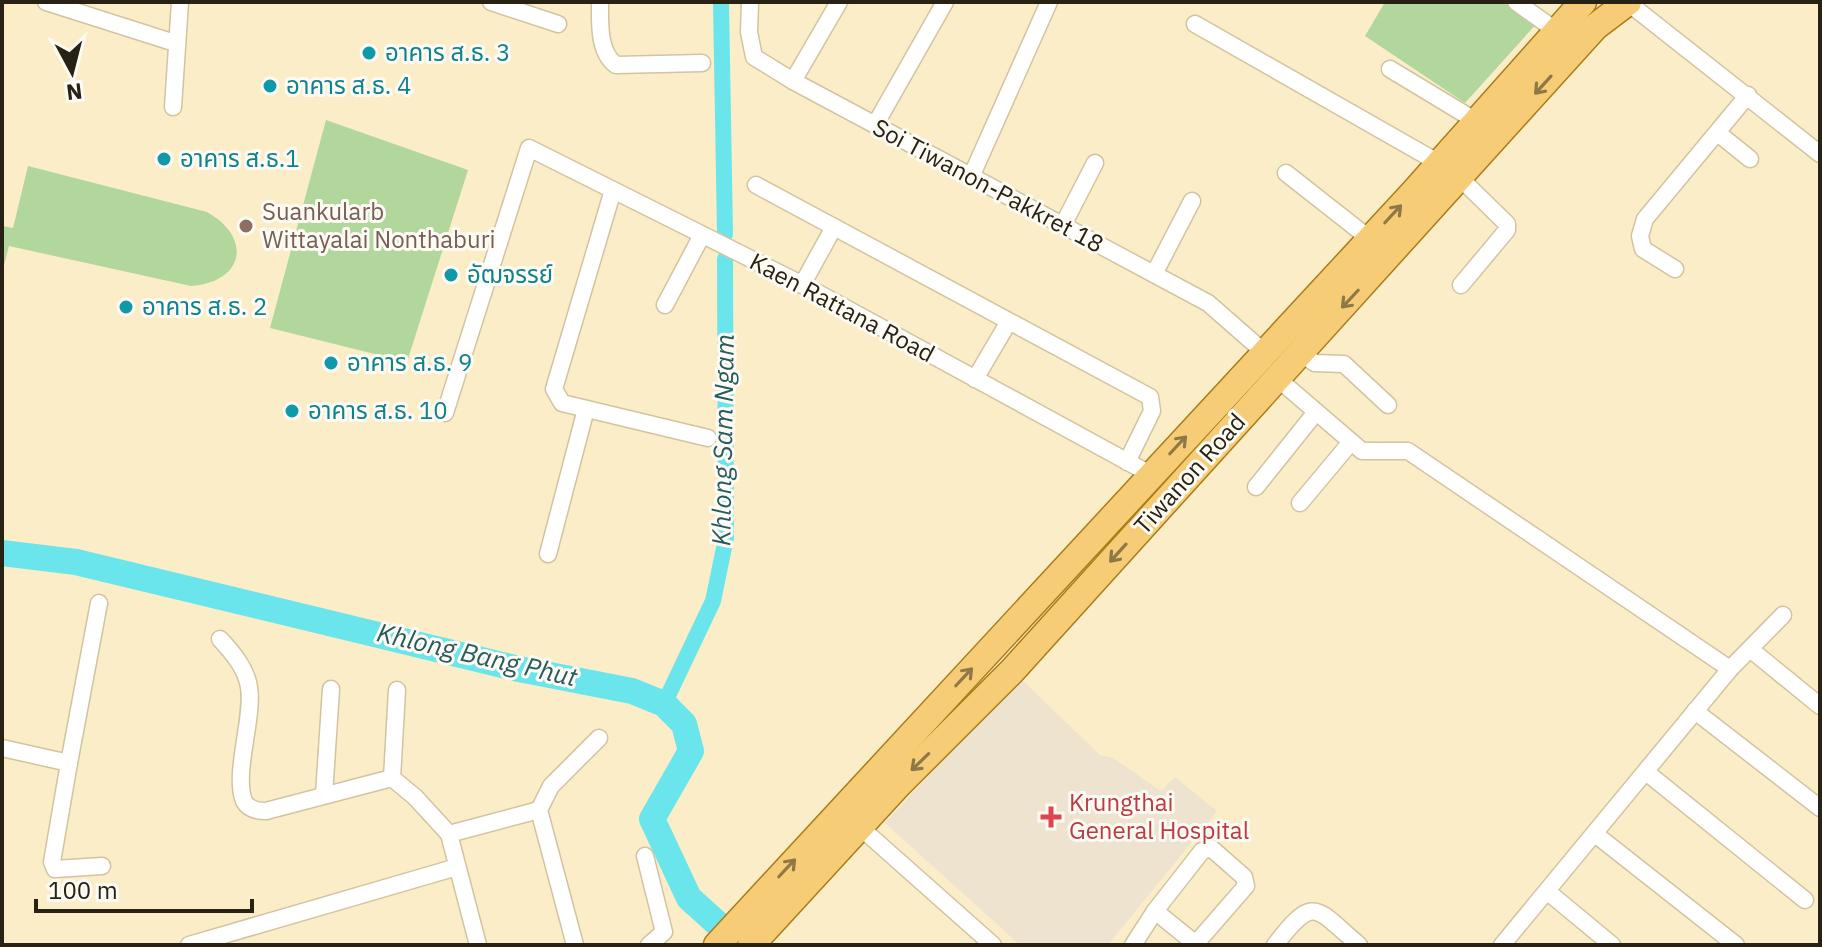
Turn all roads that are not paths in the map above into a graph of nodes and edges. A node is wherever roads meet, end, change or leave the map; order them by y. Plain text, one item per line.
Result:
1 (46, 2) edge
2 (180, 2) edge
3 (491, 2) edge
4 (600, 2) edge
5 (750, 2) edge
6 (839, 2) edge
7 (945, 2) edge
8 (1049, 2) edge
9 (1516, 2) edge
10 (1611, 2) edge
11 (1627, 2) edge
12 (1586, 10) edge
13 (558, 24) dead end
14 (1195, 24) dead end
15 (1558, 32) junction
16 (175, 43) junction
17 (702, 63) dead end
18 (1390, 69) dead end
19 (793, 81) junction
20 (1748, 95) junction
21 (173, 107) dead end
22 (1476, 121) junction
23 (875, 125) junction
24 (1719, 134) junction
25 (1820, 154) edge
26 (1750, 159) dead end
27 (1095, 163) dead end
28 (1449, 170) junction
29 (1286, 173) dead end
30 (971, 177) junction
31 (756, 185) dead end
32 (613, 190) junction
33 (1192, 201) dead end
34 (1063, 225) junction
35 (834, 227) junction
36 (702, 235) junction
37 (1370, 239) junction
38 (1675, 269) dead end
39 (1154, 274) junction
40 (802, 285) junction
41 (1461, 285) dead end
42 (665, 305) dead end
43 (1008, 323) junction
44 (1264, 352) junction
45 (1300, 353) junction
46 (1277, 378) junction
47 (975, 379) junction
48 (1388, 405) dead end
49 (586, 409) junction
50 (1316, 412) junction
51 (445, 413) dead end
52 (708, 438) dead end
53 (1351, 442) junction
54 (1139, 468) junction
55 (1256, 487) dead end
56 (1300, 503) dead end
57 (548, 554) dead end
58 (99, 603) dead end
59 (1783, 615) dead end
60 (220, 639) dead end
61 (1750, 649) junction
62 (1730, 669) junction
63 (331, 689) dead end
64 (397, 690) dead end
65 (1820, 706) edge
66 (1695, 711) junction
67 (599, 738) dead end
68 (2, 748) edge
69 (69, 763) junction
70 (1646, 772) junction
71 (392, 778) junction
72 (324, 795) junction
73 (1820, 808) edge
74 (539, 810) junction
75 (860, 827) junction
76 (449, 834) junction
77 (1595, 834) junction
78 (645, 856) dead end
79 (102, 866) dead end
80 (457, 867) junction
81 (1548, 892) junction
82 (1805, 900) dead end
83 (1155, 911) junction
84 (739, 940) edge
85 (1350, 942) edge
86 (189, 945) edge
87 (478, 945) edge
88 (575, 945) edge
89 (649, 945) edge
90 (993, 945) edge
91 (1133, 945) edge
92 (1275, 945) edge
93 (1502, 945) edge
94 (1612, 945) edge
95 (1736, 945) edge

1 - 16 street
2 - 16 street
3 - 13 street
4 - 17 street
5 - 19 street, Soi Tiwanon-Pakkret 18
6 - 19 street
7 - 23 street
8 - 30 street
9 - 15 street
10 - 12 main road
11 - 12 main road, Tiwanon Road
11 - 20 street
12 - 15 main road, Tiwanon Road
12 -> 28 main road, Tiwanon Road
14 - 28 street
15 - 22 main road, Tiwanon Road
16 - 21 street
18 - 22 street
19 - 23 street, Soi Tiwanon-Pakkret 18
20 - 24 street
20 - 25 street
22 - 28 main road, Tiwanon Road
23 - 30 street, Soi Tiwanon-Pakkret 18
24 - 26 street
24 - 38 street
27 - 34 street
37 -> 28 main road, Tiwanon Road
28 - 41 street
28 -> 45 main road, Tiwanon Road
29 - 37 street
30 - 34 street, Soi Tiwanon-Pakkret 18
31 - 35 street
32 - 36 street, Kaen Rattana Road
32 - 49 street
32 - 51 street, Kaen Rattana Road
33 - 39 street
34 - 39 street, Soi Tiwanon-Pakkret 18
35 - 40 street
35 - 43 street
36 - 40 street, Kaen Rattana Road
36 - 42 street
37 - 44 main road, Tiwanon Road
39 - 44 street, Soi Tiwanon-Pakkret 18
40 - 47 street, Kaen Rattana Road
43 - 47 street
43 - 54 street
54 -> 44 main road, Tiwanon Road
45 - 46 main road, Tiwanon Road
45 - 48 street
46 - 50 street
46 -> 75 main road, Tiwanon Road
47 - 54 street, Kaen Rattana Road
49 - 52 street
49 - 57 street
50 - 53 street
50 - 55 street
53 - 56 street
53 - 62 street
84 -> 54 main road, Tiwanon Road
58 - 69 street
59 - 61 street
60 - 72 street
61 - 62 street
61 - 65 street
62 - 66 street
63 - 72 street
64 - 71 street
66 - 70 street
66 - 73 street
67 - 74 street
68 - 69 street
69 - 79 street
70 - 77 street
70 - 82 street
71 - 72 street
71 - 76 street
74 - 76 street
74 - 88 street
75 - 84 main road, Tiwanon Road
75 - 90 street
76 - 80 street
77 - 81 street
77 - 95 street
78 - 89 street
80 - 86 street
80 - 87 street
81 - 93 street
81 - 94 street
83 - 83 street
83 - 91 street
85 - 92 street

